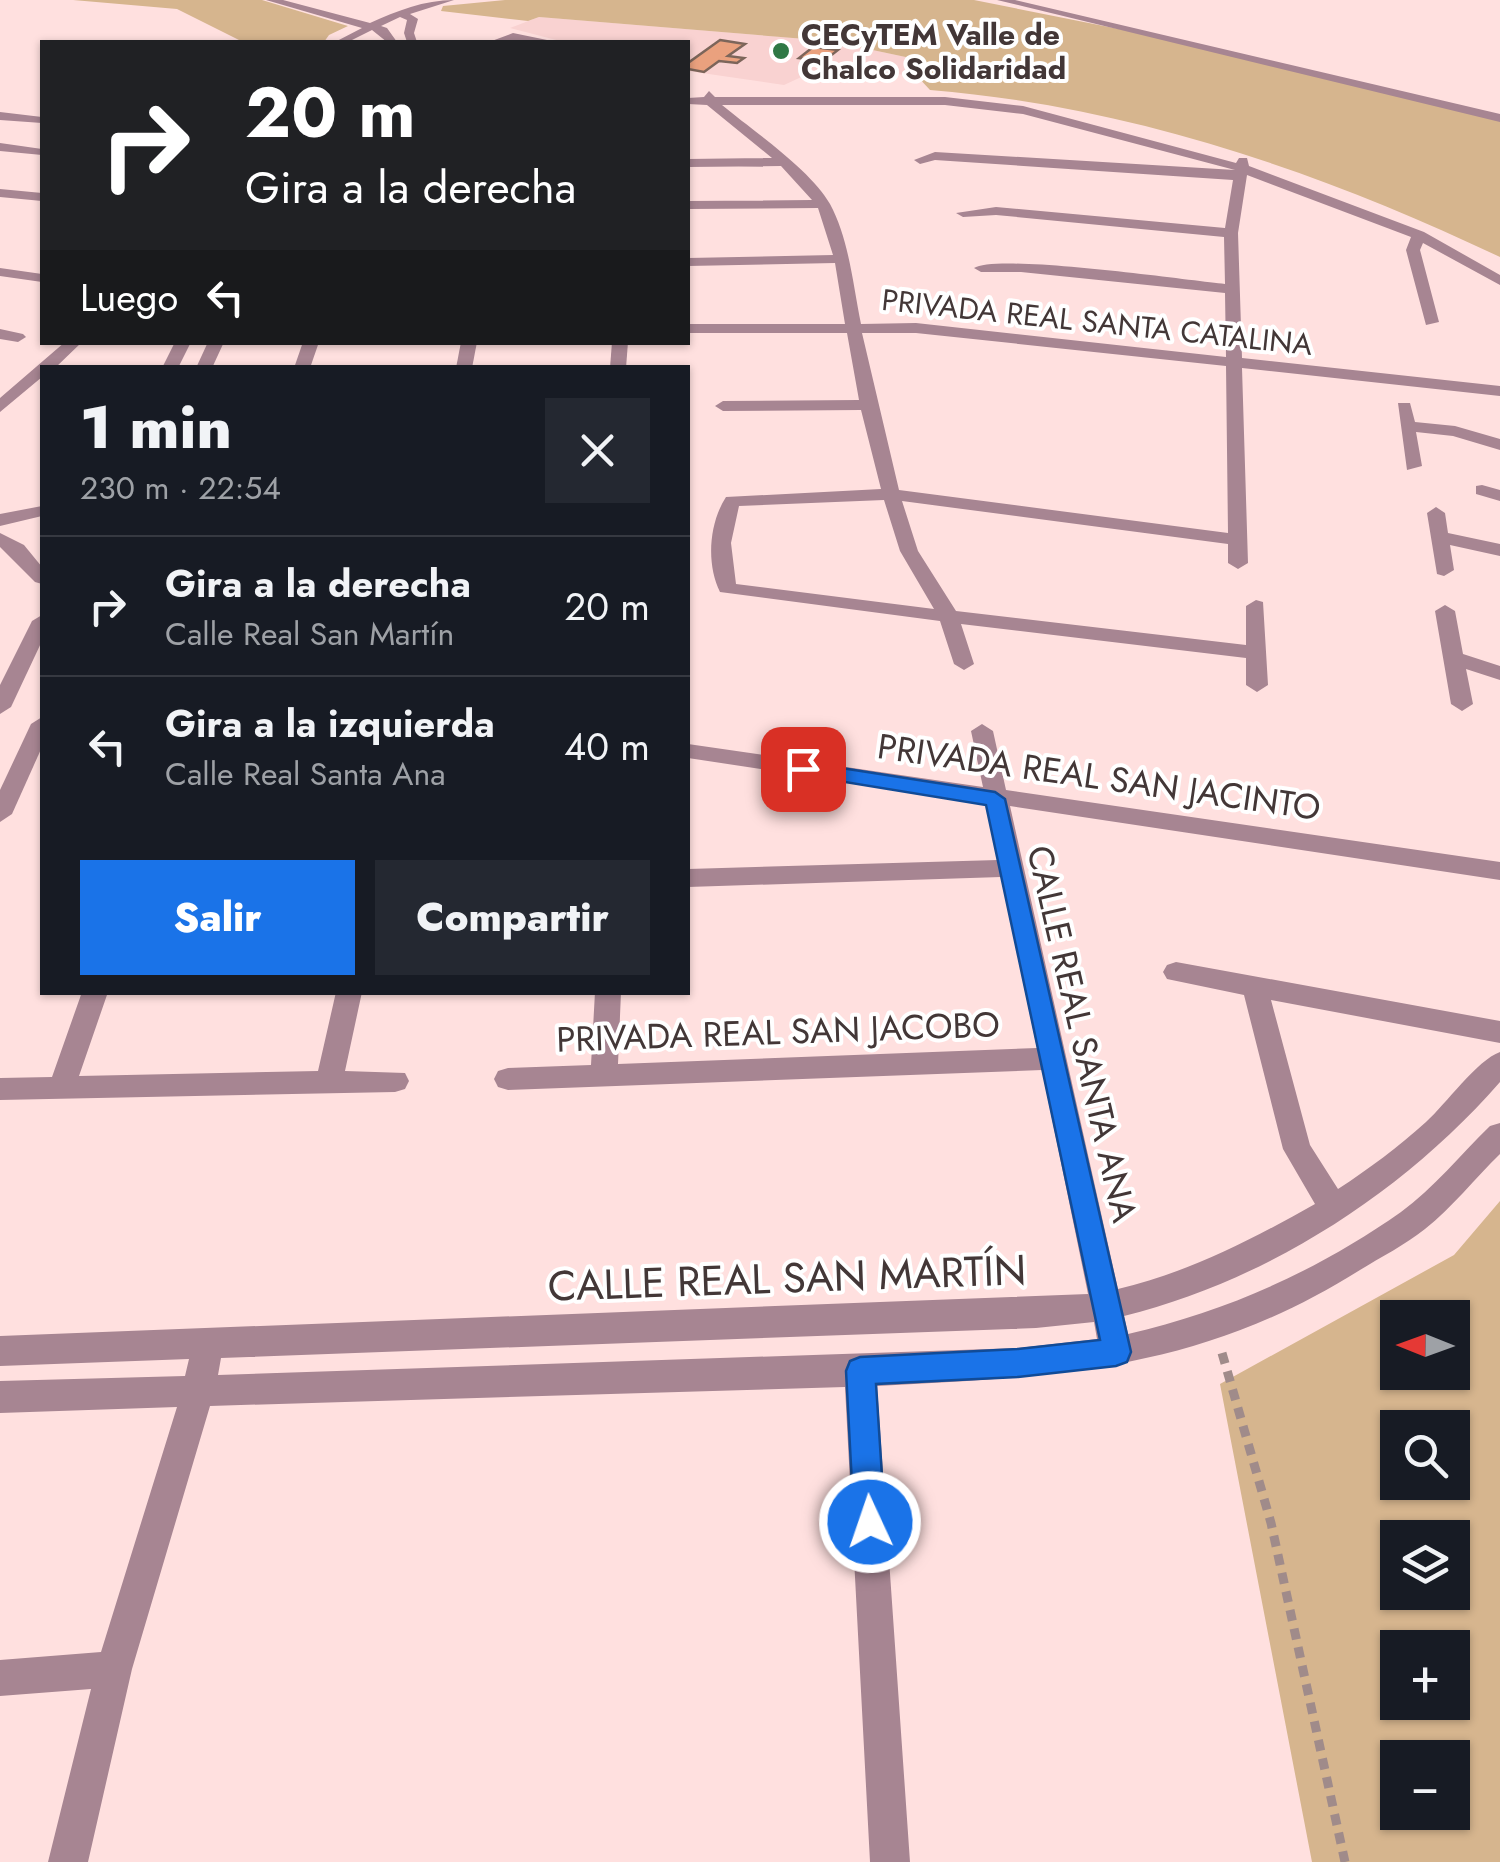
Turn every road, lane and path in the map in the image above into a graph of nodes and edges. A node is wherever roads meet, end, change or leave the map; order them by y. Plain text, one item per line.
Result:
1 (271, 0) edge
2 (449, 0) edge
3 (1002, 0) edge
4 (405, 15) junction
5 (367, 27) junction
6 (383, 30) junction
7 (344, 40) edge
8 (366, 40) edge
9 (390, 40) edge
10 (411, 40) edge
11 (500, 40) edge
12 (533, 40) edge
13 (690, 97) edge
14 (710, 98) junction
15 (0, 116) edge
16 (1500, 118) edge
17 (40, 120) edge
18 (28, 140) dead end
19 (7, 148) edge
20 (38, 152) dead end
21 (784, 162) junction
22 (690, 164) edge
23 (1241, 168) junction
24 (934, 172) dead end
25 (0, 192) edge
26 (954, 195) dead end
27 (40, 196) edge
28 (823, 204) junction
29 (690, 205) edge
30 (963, 213) junction
31 (971, 229) dead end
32 (1231, 233) junction
33 (1418, 235) junction
34 (976, 252) dead end
35 (841, 259) junction
36 (690, 262) edge
37 (1500, 267) edge
38 (0, 272) edge
39 (40, 278) edge
40 (1500, 281) edge
41 (1232, 289) junction
42 (1431, 322) dead end
43 (855, 326) junction
44 (690, 330) edge
45 (71, 345) edge
46 (1232, 362) junction
47 (48, 365) edge
48 (40, 371) edge
49 (1500, 391) edge
50 (868, 404) junction
51 (0, 406) edge
52 (724, 406) dead end
53 (1404, 407) dead end
54 (1407, 426) junction
55 (1500, 445) edge
56 (1413, 466) dead end
57 (891, 494) junction
58 (40, 513) edge
59 (1436, 513) dead end
60 (0, 520) edge
61 (1440, 536) junction
62 (1237, 540) junction
63 (9, 544) edge
64 (40, 548) edge
65 (1500, 550) edge
66 (1238, 563) dead end
67 (1444, 570) dead end
68 (40, 576) edge
69 (1256, 606) dead end
70 (1445, 611) dead end
71 (946, 613) junction
72 (40, 632) edge
73 (1257, 653) junction
74 (1453, 658) junction
75 (964, 664) dead end
76 (1500, 673) edge
77 (1256, 684) dead end
78 (1462, 704) dead end
79 (0, 706) edge
80 (40, 728) edge
81 (982, 731) dead end
82 (690, 751) edge
83 (995, 799) junction
84 (0, 814) edge
85 (1009, 868) junction
86 (1500, 871) edge
87 (690, 878) edge
88 (1176, 972) dead end
89 (1255, 987) junction
90 (95, 995) edge
91 (348, 995) edge
92 (608, 995) edge
93 (1500, 1032) edge
94 (1051, 1059) junction
95 (1500, 1063) edge
96 (604, 1076) junction
97 (508, 1078) dead end
98 (395, 1081) dead end
99 (329, 1082) junction
100 (0, 1088) edge
101 (61, 1088) junction
102 (1500, 1135) edge
103 (1334, 1209) junction
104 (1108, 1306) junction
105 (1215, 1326) junction
106 (209, 1341) junction
107 (0, 1350) edge
108 (1116, 1352) junction
109 (860, 1371) junction
110 (198, 1392) junction
111 (0, 1398) edge
112 (114, 1669) junction
113 (0, 1678) edge
114 (68, 1862) edge
115 (890, 1862) edge
116 (1345, 1862) edge

1 - 5 street
2 - 4 street
3 - 16 street
4 - 5 street
4 - 6 street
4 - 10 street
5 - 6 street
5 - 7 street
6 - 8 street
6 - 9 street
11 - 12 street
13 - 14 street
14 - 21 street
14 - 23 street
15 - 17 street
18 - 19 street
19 - 20 street
21 - 22 street
21 - 28 street
23 - 24 street
23 - 32 street
23 - 33 street
23 - 37 street
25 - 27 street
26 - 30 street
28 - 29 street
28 - 35 street
30 - 31 street
30 - 32 street
32 - 41 street
33 - 40 street
33 - 42 street
34 - 41 street
35 - 36 street
35 - 43 street
38 - 39 street
41 - 46 street
43 - 44 street, PRIVADA REAL SANTA CATALINA
43 - 46 street, PRIVADA REAL SANTA CATALINA
43 - 50 street
45 - 47 street
46 - 49 street, PRIVADA REAL SANTA CATALINA
46 - 62 street
48 - 51 street
50 - 52 street
50 - 57 street
53 - 54 street
54 - 55 street
54 - 56 street
57 - 62 street
57 - 71 street
57 - 71 street
58 - 60 street
59 - 61 street
61 - 65 street
61 - 67 street
62 - 66 street
63 - 64 street
63 - 68 street
69 - 73 street
70 - 74 street
71 - 73 street
71 - 75 street
72 - 79 street
73 - 77 street
74 - 76 street
74 - 78 street
80 - 84 street
81 - 83 street, CALLE REAL SANTA ANA
82 - 83 street, PRIVADA REAL SAN JACINTO
83 - 85 street, CALLE REAL SANTA ANA
83 - 86 street, PRIVADA REAL SAN JACINTO
85 - 87 street
85 - 94 street, CALLE REAL SANTA ANA
88 - 89 street
89 - 93 street
89 - 103 street
90 - 101 street
91 - 99 street
92 - 96 street
94 - 96 street, PRIVADA REAL SAN JACOBO
94 - 104 street, CALLE REAL SANTA ANA
95 - 103 street, CALLE REAL SAN MARTÍN
96 - 97 street, PRIVADA REAL SAN JACOBO
98 - 99 street
99 - 101 street
100 - 101 street
102 - 105 street
103 - 104 street, CALLE REAL SAN MARTÍN
104 - 106 street, CALLE REAL SAN MARTÍN
104 - 108 street, CALLE REAL SANTA ANA
105 - 108 street
105 - 116 path
106 - 107 street, CALLE REAL SAN MARTÍN
106 - 110 street
108 - 109 street
109 - 110 street
109 - 115 street
110 - 111 street
110 - 112 street
112 - 113 street
112 - 114 street

